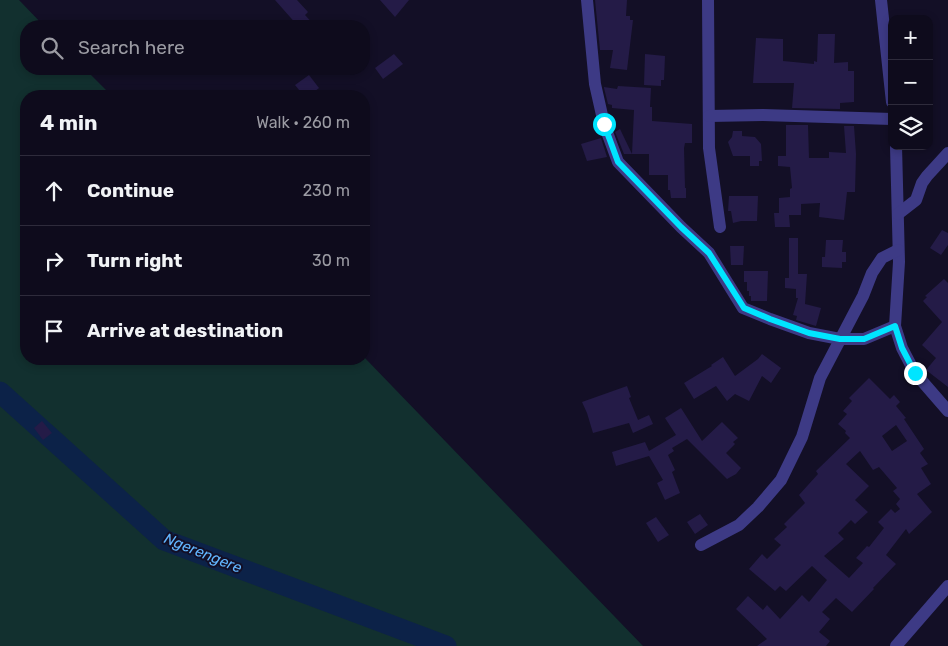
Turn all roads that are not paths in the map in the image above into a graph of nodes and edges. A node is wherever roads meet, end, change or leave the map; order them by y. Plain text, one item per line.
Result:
1 (587, 0) edge
2 (708, 0) edge
3 (881, 0) edge
4 (888, 65) edge
5 (709, 116) junction
6 (888, 119) edge
7 (896, 150) edge
8 (948, 153) edge
9 (898, 214) junction
10 (720, 227) dead end
11 (898, 250) junction
12 (895, 326) junction
13 (840, 339) junction
14 (948, 411) edge
15 (702, 545) dead end
16 (948, 586) edge
17 (902, 639) edge

1 - 13 street
2 - 5 street
3 - 4 street
5 - 6 street
5 - 10 street
7 - 9 street
8 - 9 street
9 - 11 street
11 - 12 street
11 - 13 street
12 - 13 street
12 - 14 street
13 - 15 street
16 - 17 street

